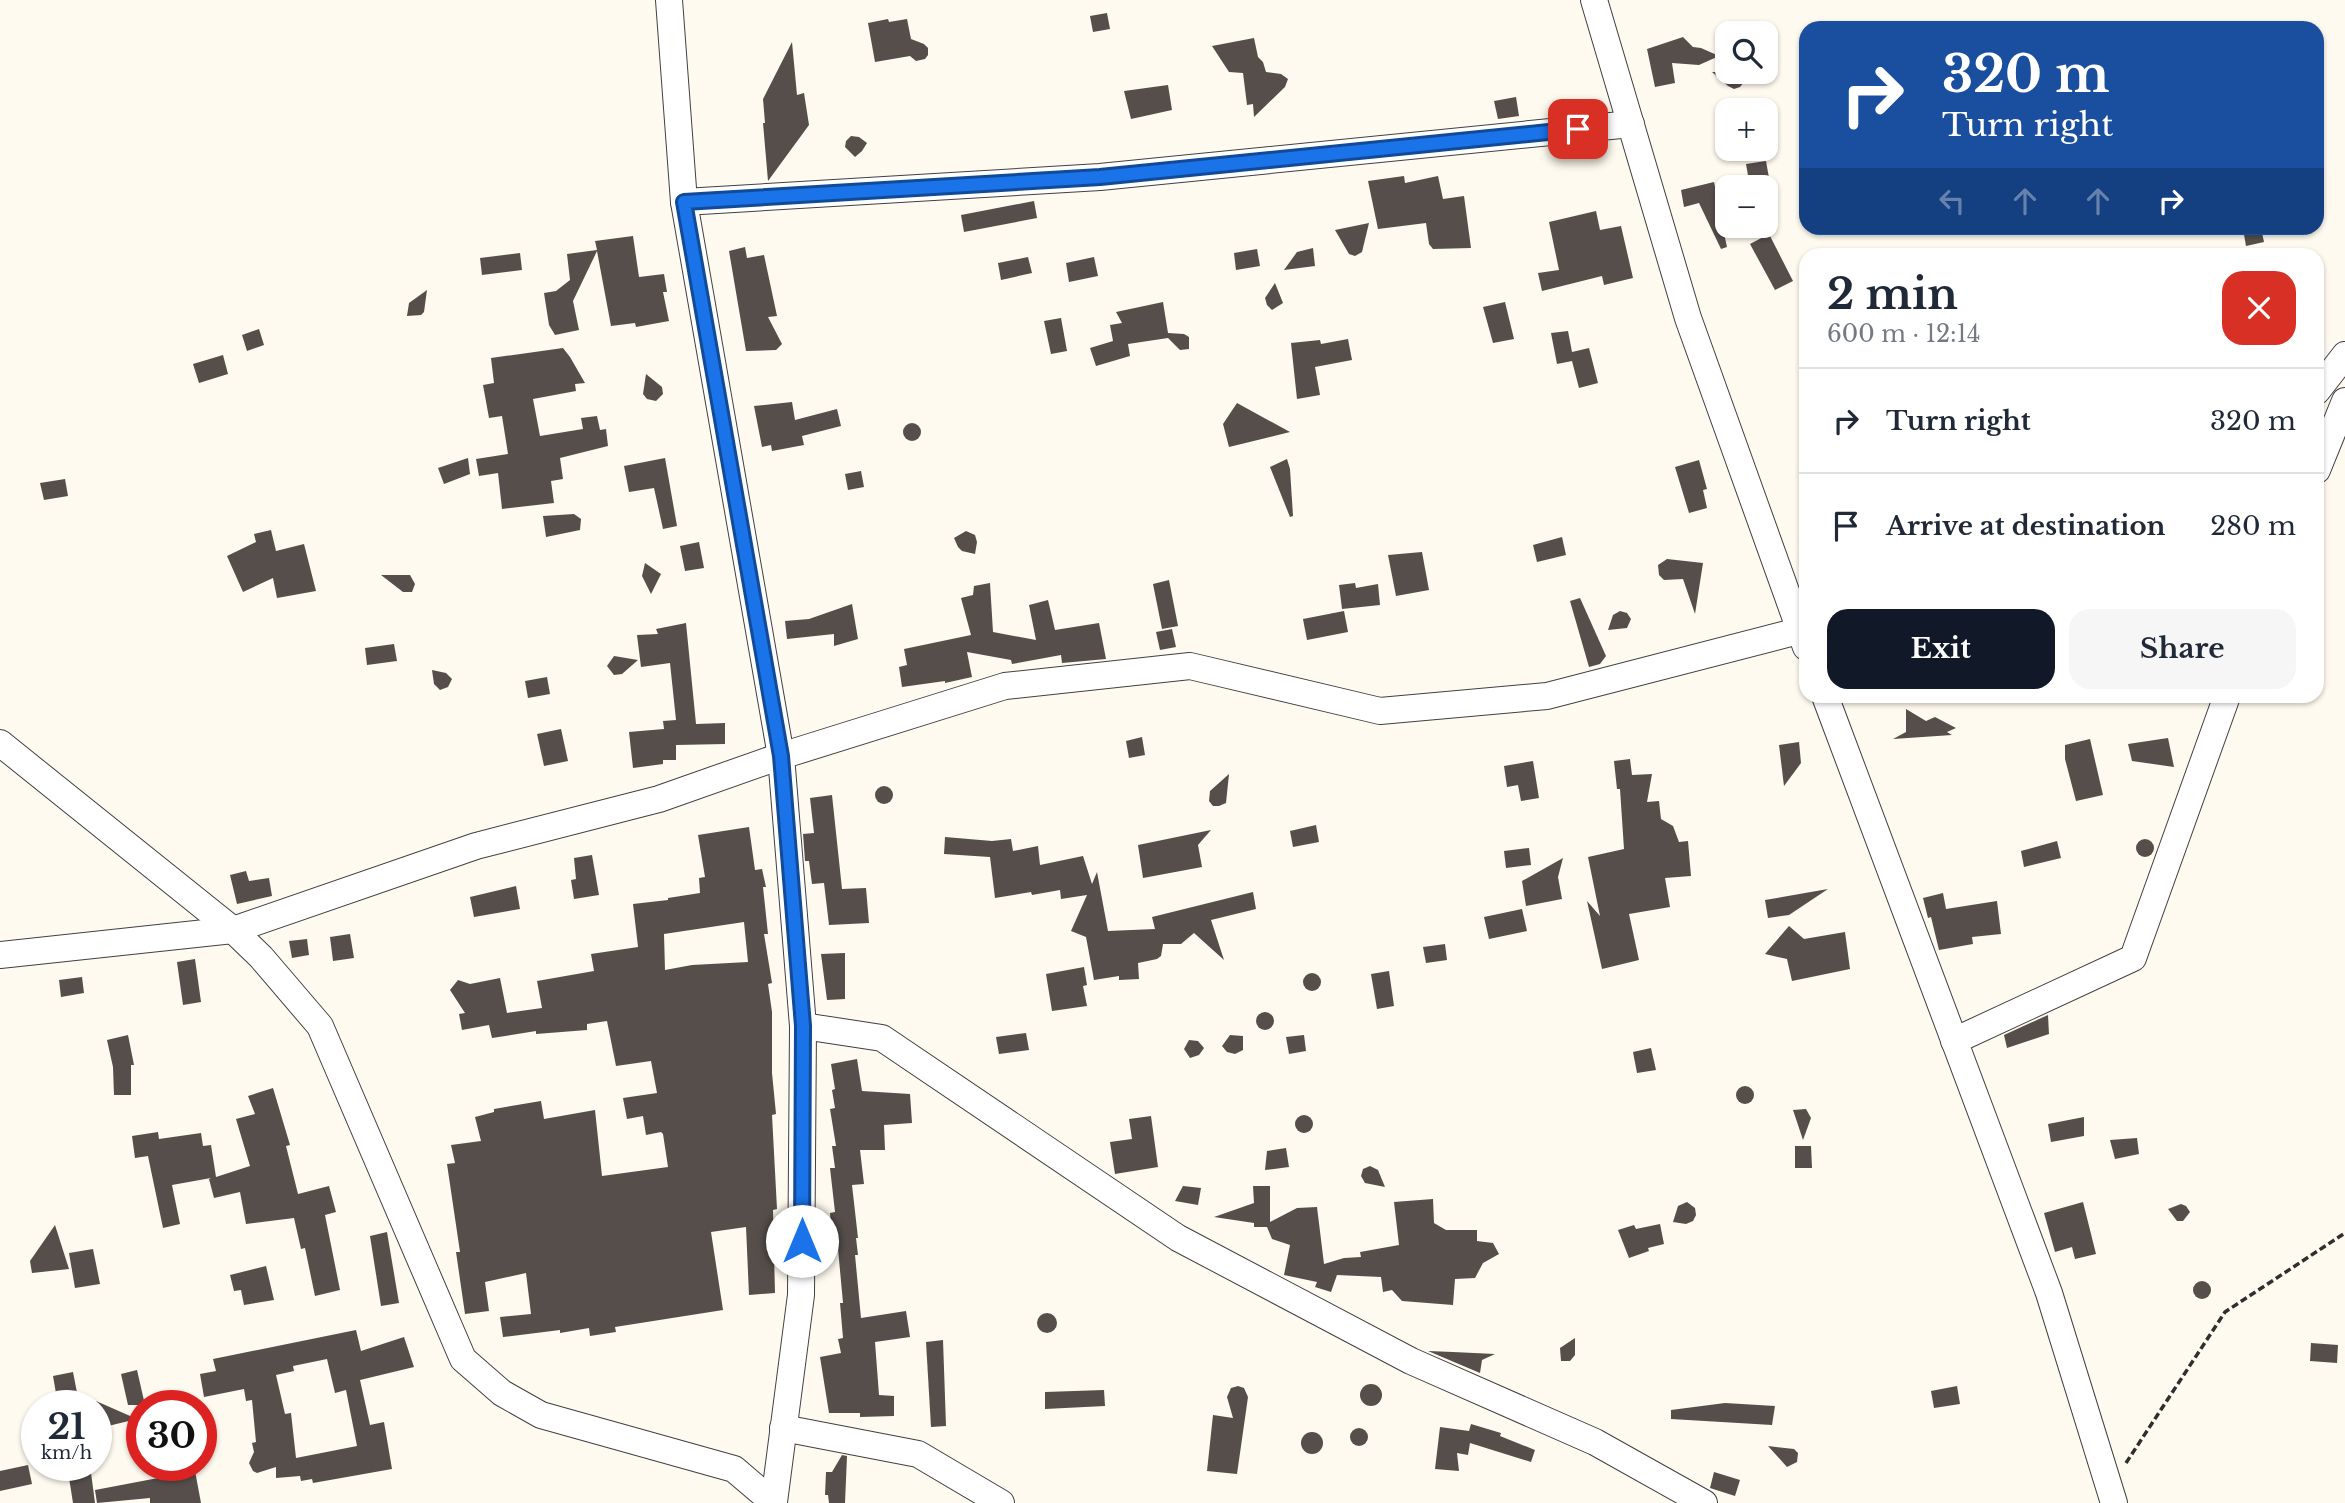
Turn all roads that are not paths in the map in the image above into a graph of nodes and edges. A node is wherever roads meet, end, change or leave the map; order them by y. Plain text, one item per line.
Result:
1 (669, 0) edge
2 (1594, 0) edge
3 (1631, 124) junction
4 (684, 202) junction
5 (2345, 355) edge
6 (2324, 382) edge
7 (2345, 401) edge
8 (2324, 453) edge
9 (1799, 622) edge
10 (1799, 637) edge
11 (1828, 703) edge
12 (2224, 703) edge
13 (0, 743) edge
14 (781, 756) junction
15 (233, 930) junction
16 (0, 955) edge
17 (803, 1026) junction
18 (1954, 1041) junction
19 (783, 1428) junction
20 (2109, 1498) edge
21 (774, 1503) edge
22 (1001, 1503) edge
23 (1704, 1503) edge

1 - 4 street
2 - 3 street
3 - 4 street
3 - 9 street
4 - 14 street
5 - 6 street
7 - 8 street
10 - 14 street
11 - 18 street
12 - 18 street
13 - 15 street
14 - 15 street
14 - 17 street
15 - 16 street
15 - 21 street
17 - 19 street
17 - 23 street
18 - 20 street
19 - 21 street
19 - 22 street

